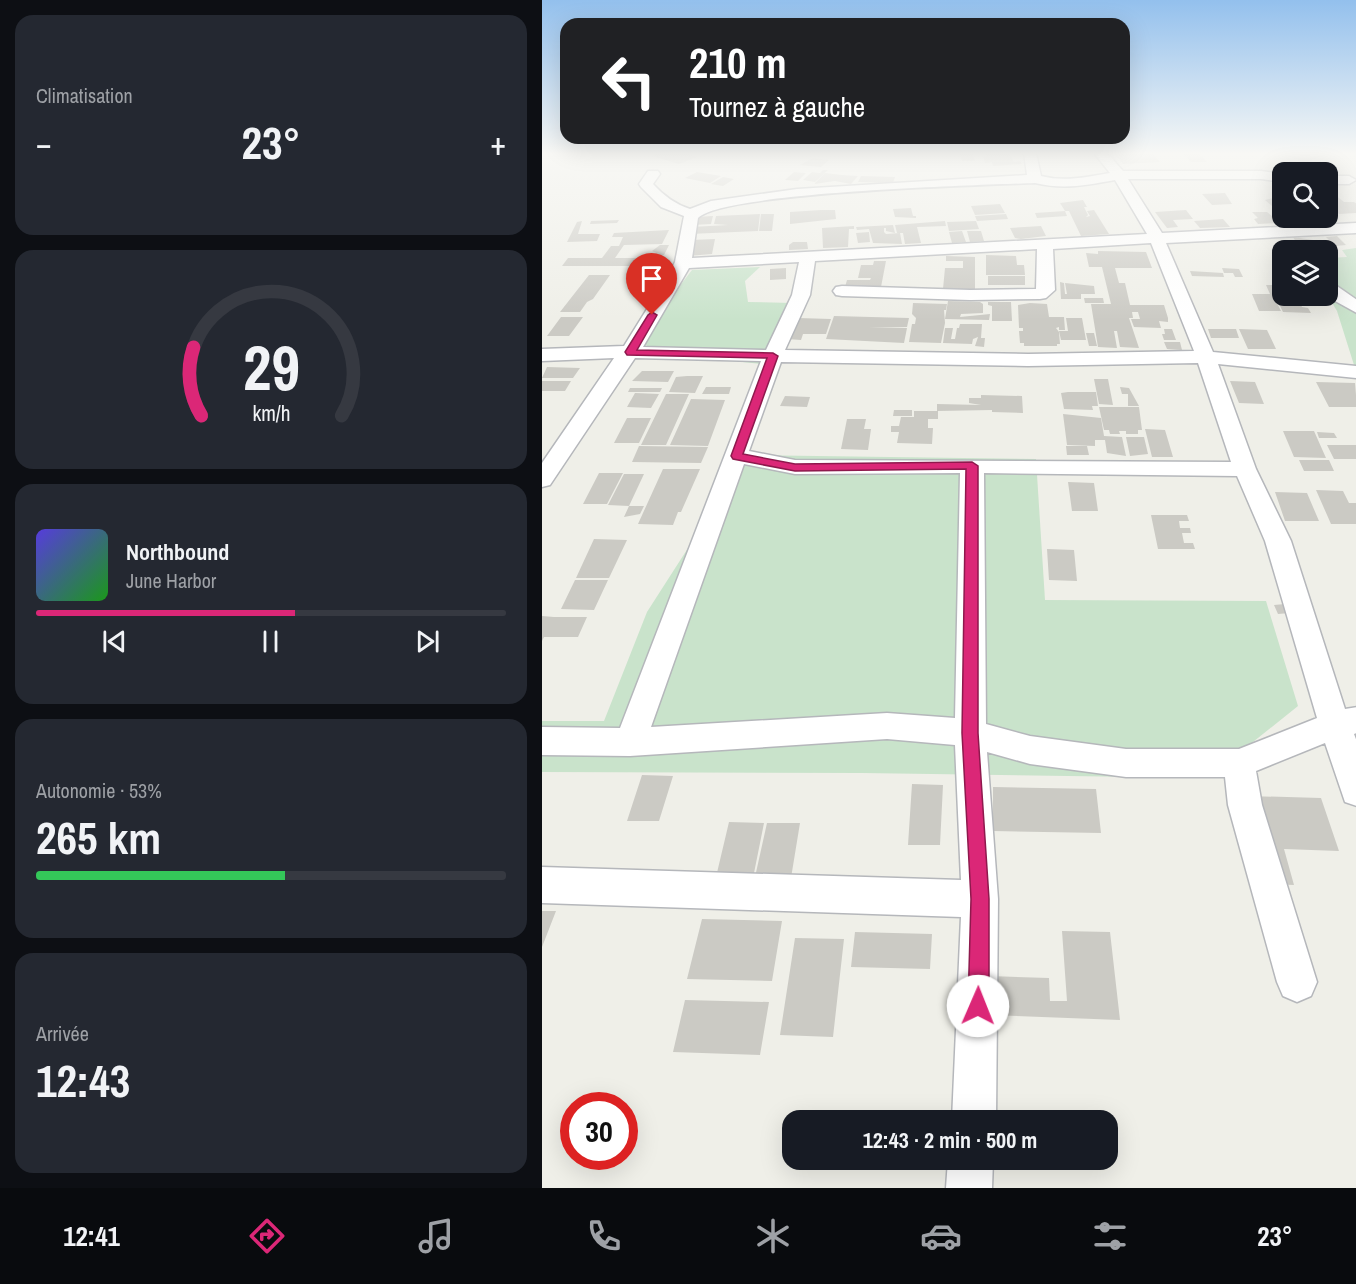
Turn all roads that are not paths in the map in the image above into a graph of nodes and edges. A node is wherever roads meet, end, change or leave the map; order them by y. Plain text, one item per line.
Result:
1 (674, 208) edge
2 (699, 208) edge
3 (1139, 208) edge
4 (693, 214) junction
5 (1356, 228) edge
6 (1278, 232) junction
7 (1156, 237) junction
8 (1285, 240) edge
9 (1045, 244) junction
10 (808, 255) junction
11 (683, 263) junction
12 (842, 291) dead end
13 (1338, 297) edge
14 (1356, 308) edge
15 (630, 352) junction
16 (542, 355) edge
17 (773, 356) junction
18 (1206, 357) junction
19 (1356, 372) edge
20 (737, 456) junction
21 (972, 466) junction
22 (1246, 469) junction
23 (542, 480) edge
24 (1346, 723) edge
25 (970, 733) junction
26 (542, 741) edge
27 (630, 742) junction
28 (1239, 763) junction
29 (1356, 791) edge
30 (542, 885) edge
31 (980, 899) junction
32 (1297, 982) dead end
33 (975, 1110) edge
34 (970, 1170) edge
35 (969, 1188) edge

1 - 4 street
2 - 4 street
3 - 7 street
4 - 11 street
5 - 6 street
6 - 7 street
6 - 8 street
7 - 9 street
7 - 18 street
9 - 10 street
9 - 12 street
10 - 11 street
10 - 17 street
11 - 15 street
13 - 14 street
15 - 16 street
15 - 17 street
15 - 23 street
17 - 18 street
17 - 20 street
18 - 19 street
18 - 22 street
20 - 21 street
20 - 27 street
21 - 22 street
21 - 25 street
22 - 24 street
24 - 28 street
24 - 29 street
25 - 27 street
25 - 28 street
25 - 31 street
26 - 27 street
28 - 32 street
30 - 31 street
31 - 33 street
34 - 35 street

